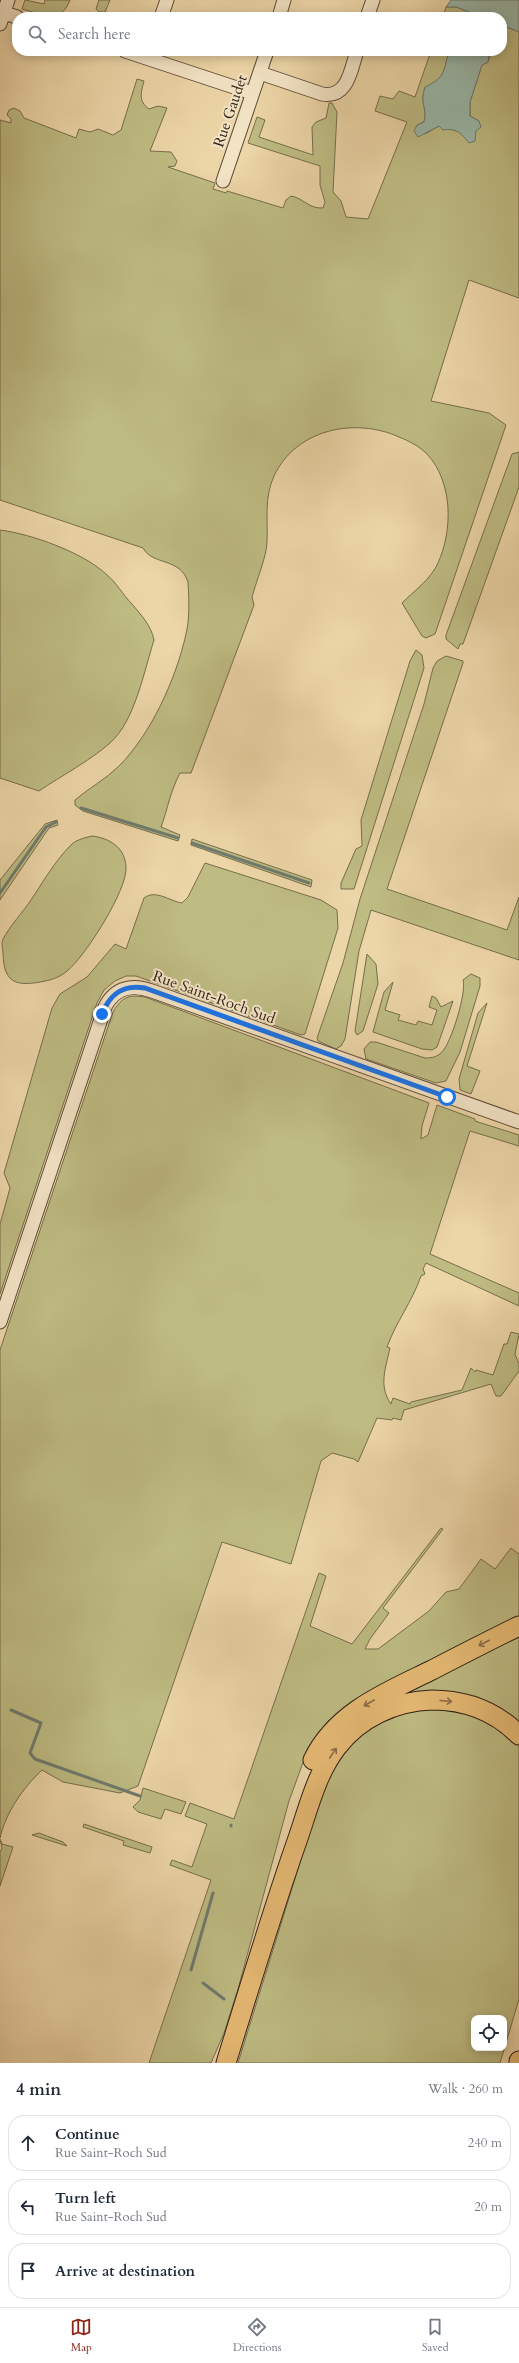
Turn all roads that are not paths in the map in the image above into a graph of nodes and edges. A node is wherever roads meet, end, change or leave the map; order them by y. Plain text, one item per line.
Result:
1 (8, 0) edge
2 (167, 0) edge
3 (284, 0) edge
4 (373, 0) edge
5 (163, 12) edge
6 (280, 12) edge
7 (369, 12) edge
8 (12, 17) edge
9 (2, 18) edge
10 (152, 56) edge
11 (265, 56) edge
12 (355, 56) edge
13 (260, 73) junction
14 (252, 93) junction
15 (223, 181) dead end
16 (519, 1122) edge
17 (0, 1322) edge
18 (519, 1626) edge
19 (519, 1735) edge
20 (276, 1901) junction
21 (226, 2063) edge

1 - 9 street
2 - 5 street
3 - 6 street
4 - 7 street
8 - 9 street
10 - 14 street
11 - 13 street, Rue Gaudet
12 - 13 street
13 - 14 street, Rue Gaudet
14 - 15 street, Rue Gaudet
16 - 17 street, Rue Saint-Roch Sud
18 -> 20 highway
20 -> 19 highway
20 - 21 highway

